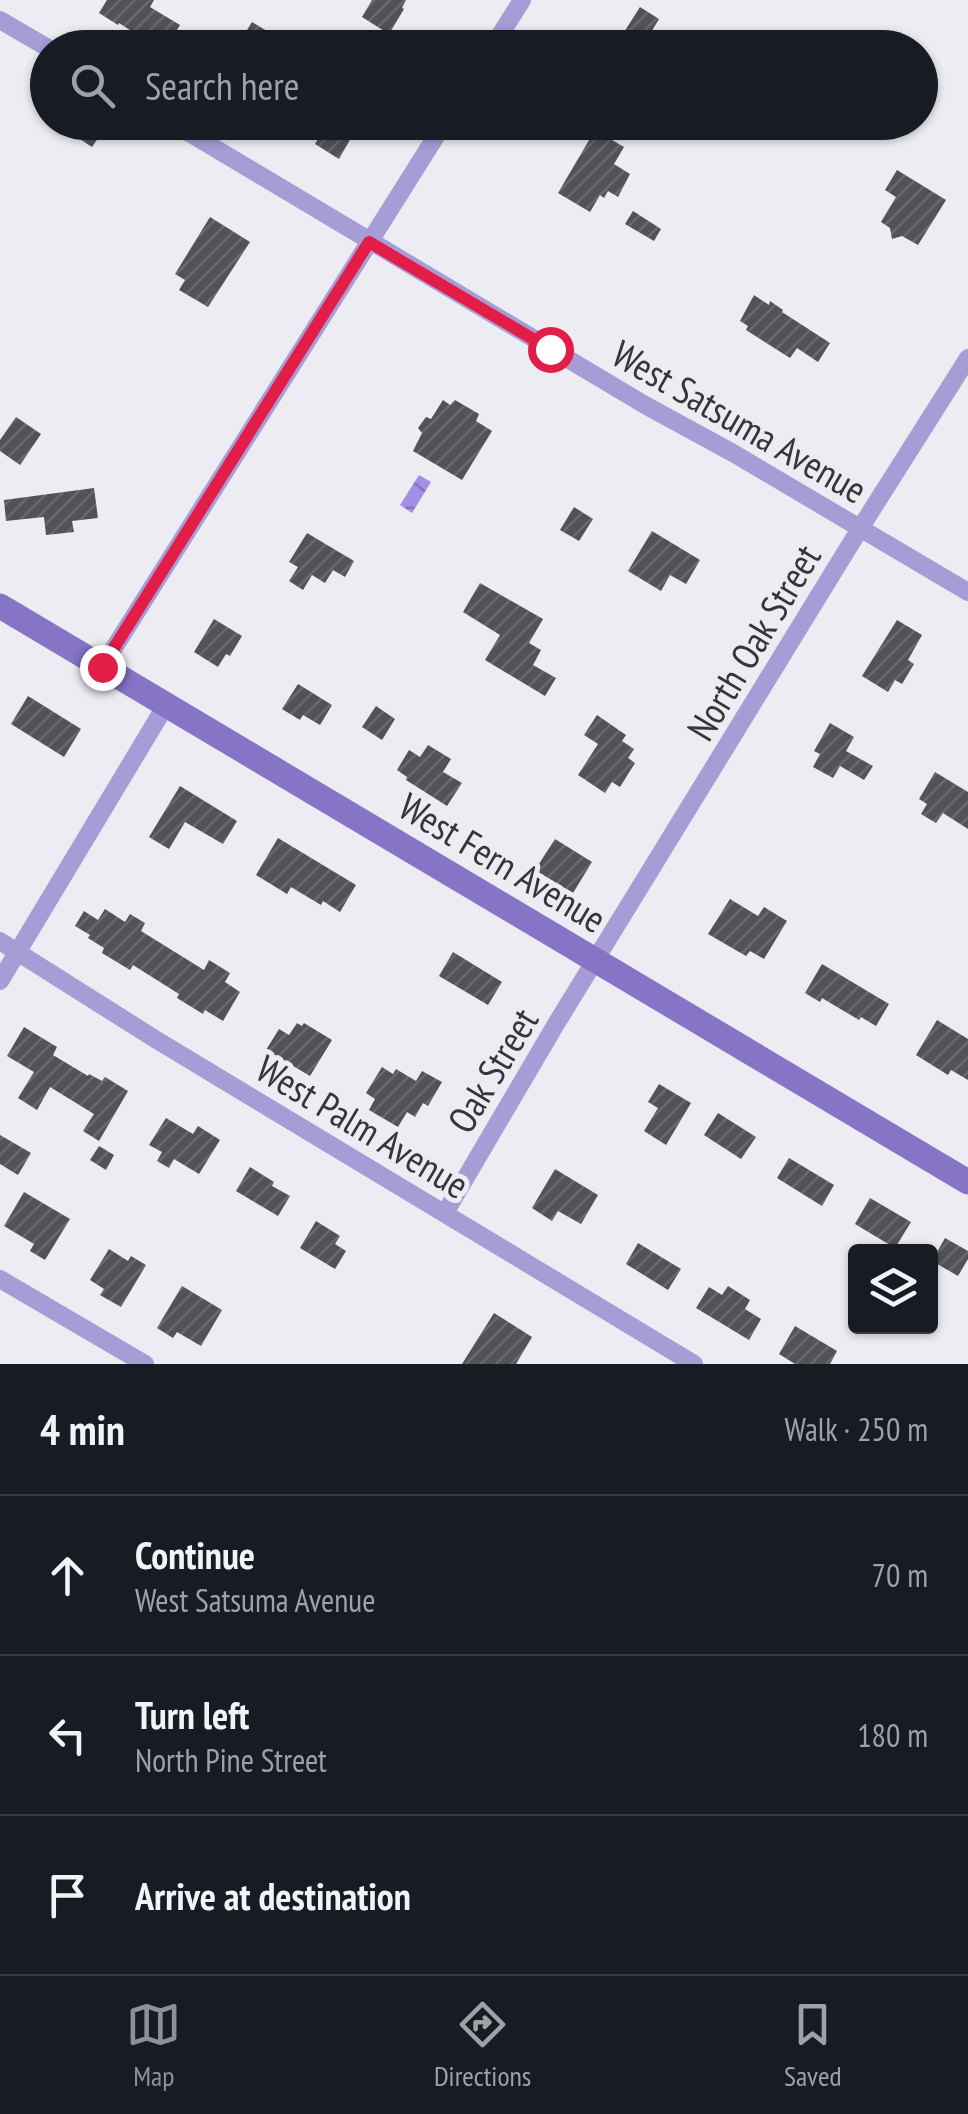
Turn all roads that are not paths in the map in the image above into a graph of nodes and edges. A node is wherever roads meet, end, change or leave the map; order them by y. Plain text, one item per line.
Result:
1 (522, 0) edge
2 (0, 20) edge
3 (503, 30) edge
4 (30, 38) edge
5 (201, 140) edge
6 (434, 140) edge
7 (369, 242) junction
8 (968, 358) edge
9 (861, 528) junction
10 (968, 592) edge
11 (0, 606) edge
12 (102, 667) junction
13 (166, 705) junction
14 (0, 941) edge
15 (18, 953) junction
16 (596, 961) junction
17 (0, 980) edge
18 (968, 1182) edge
19 (445, 1213) junction
20 (0, 1279) edge
21 (124, 1359) edge
22 (145, 1364) edge
23 (694, 1364) edge

1 - 3 street
2 - 4 street
5 - 7 street, West Satsuma Avenue
6 - 7 street
7 - 9 street, West Satsuma Avenue
7 - 12 street
8 - 9 street, North Oak Street
9 - 10 street, West Satsuma Avenue
9 - 16 street, North Oak Street
11 - 12 street, West Fern Avenue
12 - 13 street, West Fern Avenue
13 - 15 street
13 - 16 street, West Fern Avenue
14 - 15 street, West Palm Avenue
15 - 17 street
15 - 19 street, West Palm Avenue
16 - 18 street, West Fern Avenue
16 - 19 street, Oak Street
19 - 23 street, West Palm Avenue
20 - 21 street
21 - 22 street

